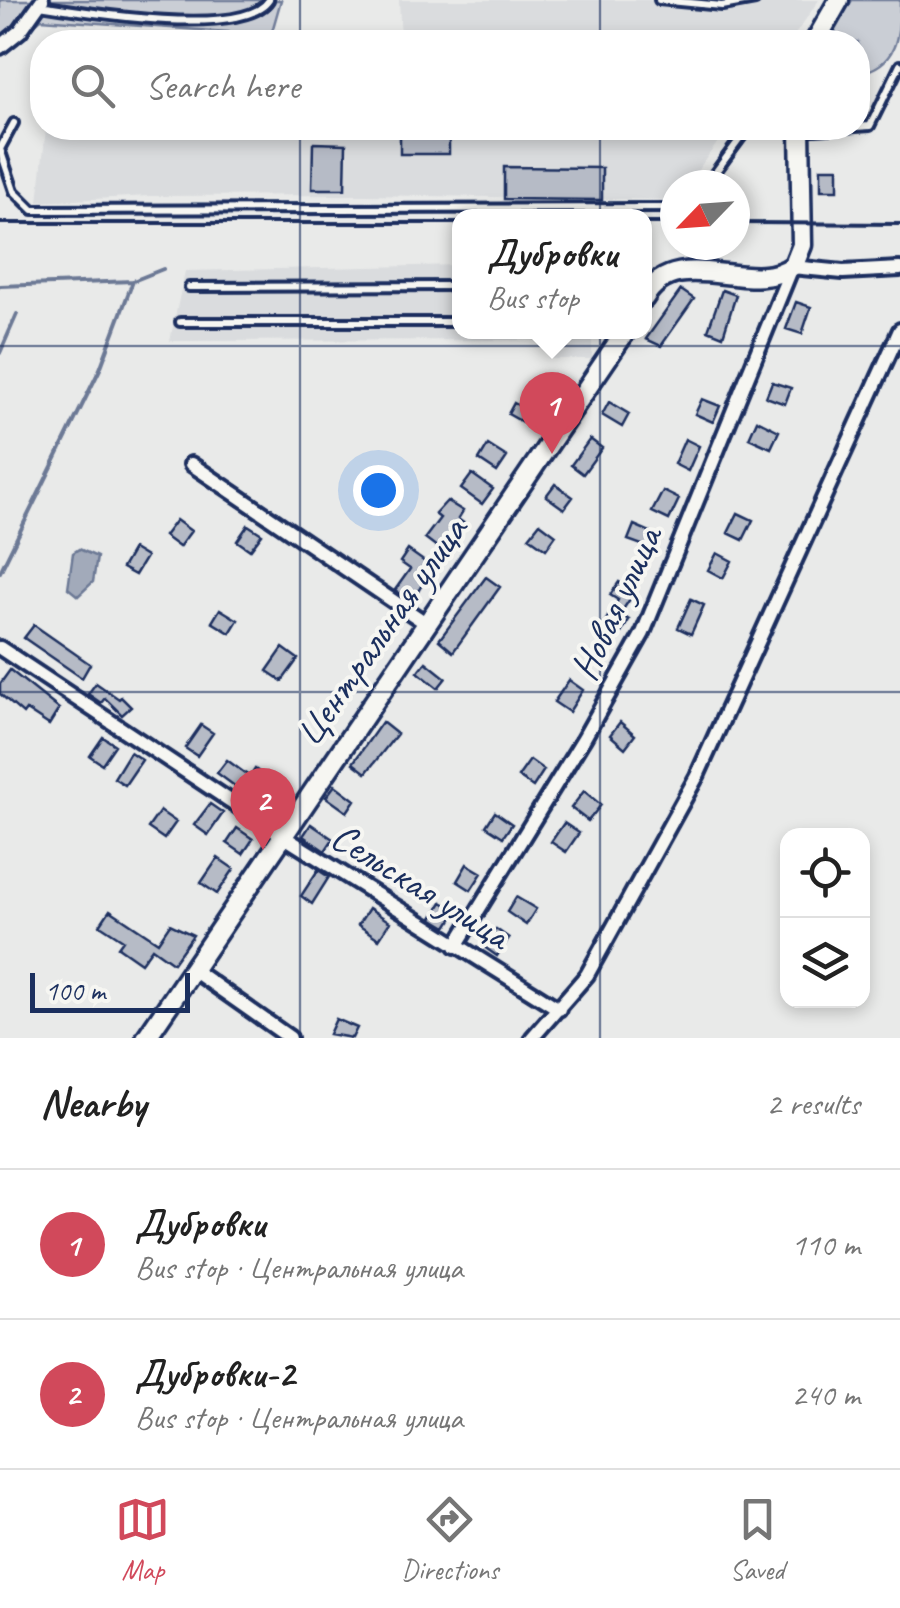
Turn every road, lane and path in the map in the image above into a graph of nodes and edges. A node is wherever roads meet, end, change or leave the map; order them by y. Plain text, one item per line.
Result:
1 (269, 0) edge
2 (659, 0) edge
3 (755, 0) edge
4 (838, 0) edge
5 (41, 2) edge
6 (819, 30) edge
7 (0, 46) edge
8 (900, 65) edge
9 (14, 123) dead end
10 (870, 126) edge
11 (739, 140) edge
12 (797, 140) edge
13 (717, 170) edge
14 (660, 208) edge
15 (792, 266) junction
16 (900, 269) edge
17 (653, 278) edge
18 (452, 286) edge
19 (189, 287) dead end
20 (180, 322) dead end
21 (452, 322) edge
22 (900, 330) edge
23 (618, 339) edge
24 (191, 464) dead end
25 (427, 624) junction
26 (0, 648) edge
27 (281, 835) junction
28 (456, 946) junction
29 (192, 969) junction
30 (559, 1009) junction
31 (146, 1038) edge
32 (290, 1038) edge
33 (532, 1038) edge

1 - 5 lane
2 - 3 lane
4 - 6 street
5 - 7 street
8 - 10 lane
9 - 14 lane
11 - 13 lane
12 - 15 street
15 - 16 street
15 - 17 street
15 - 28 street, Новая улица
18 - 19 lane
20 - 21 lane
22 - 30 street
23 - 25 street, Центральная улица
24 - 25 street
25 - 27 street, Центральная улица
26 - 27 street, Сельская улица
27 - 28 street, Сельская улица
27 - 29 street, Центральная улица
28 - 30 street, Сельская улица
29 - 31 street, Центральная улица
29 - 32 street
30 - 33 street

